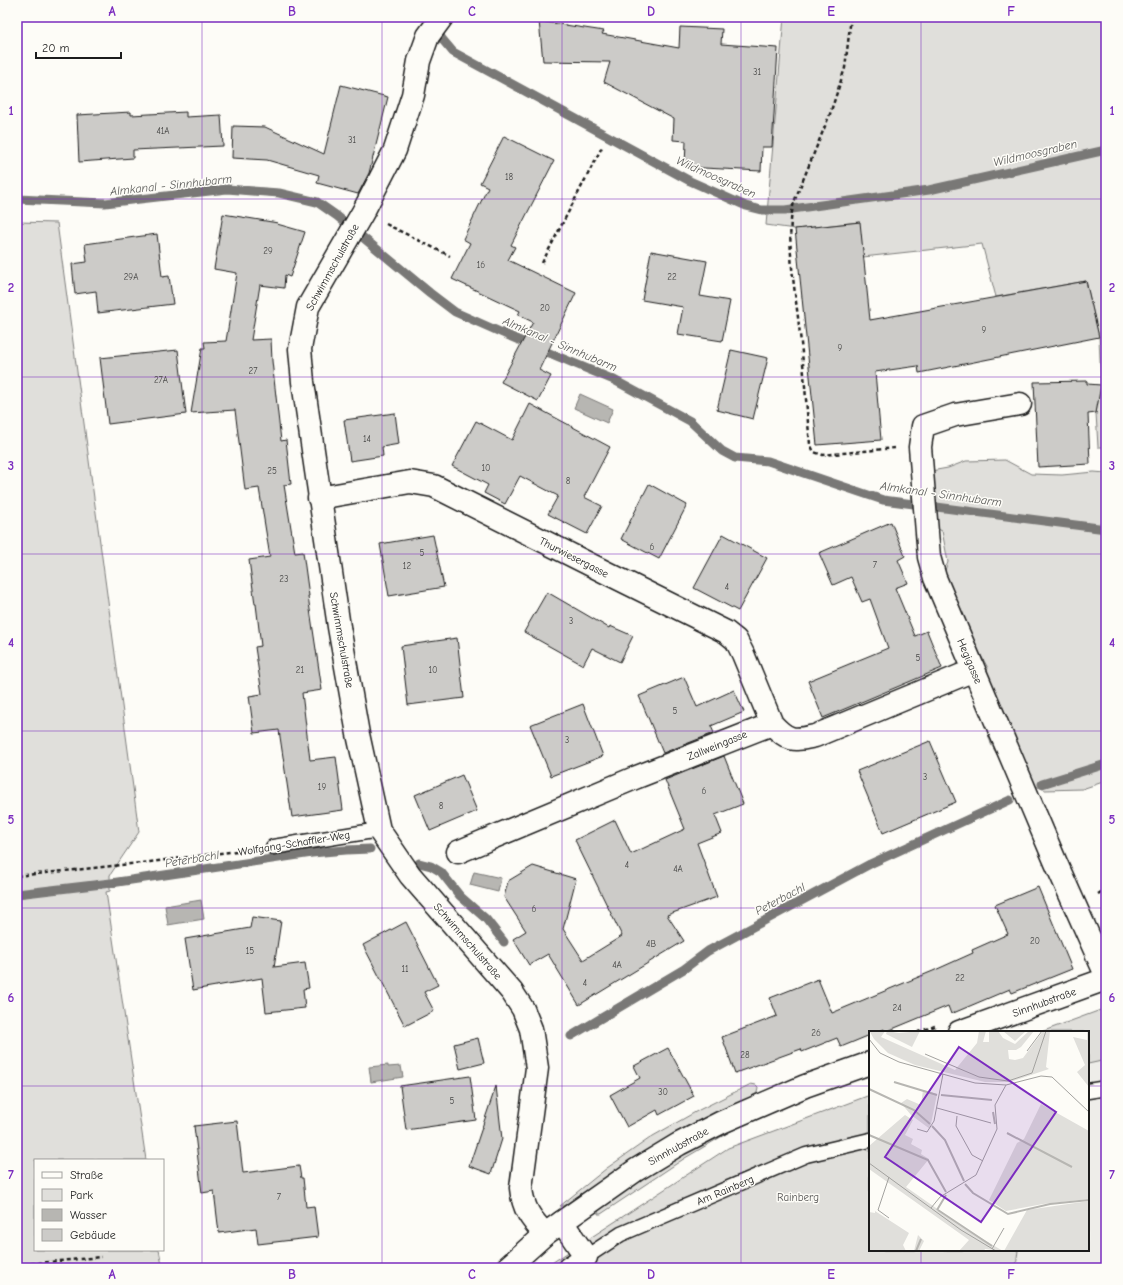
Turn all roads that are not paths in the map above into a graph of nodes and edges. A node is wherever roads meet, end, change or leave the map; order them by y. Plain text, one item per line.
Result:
1 (436, 25) edge
2 (1020, 404) dead end
3 (319, 498) junction
4 (974, 670) junction
5 (772, 724) junction
6 (379, 830) junction
7 (273, 847) road end
8 (458, 852) dead end
9 (1106, 975) edge
10 (1106, 979) edge
11 (963, 1031) edge
12 (869, 1063) edge
13 (1106, 1088) edge
14 (1089, 1091) edge
15 (869, 1140) edge
16 (553, 1228) junction
17 (578, 1262) edge
18 (507, 1268) edge

1 - 3 street, Schwimmschulstraße
2 - 4 street, Hegigasse
3 - 5 street, Thurwiesergasse
3 - 6 street, Schwimmschulstraße
4 - 5 street
4 - 9 street, Hegigasse
5 - 8 street, Zallweingasse
6 - 7 lane, Wolfgang-Schaffler-Weg
6 - 16 street, Schwimmschulstraße
10 - 11 street, Sinnhubstraße
12 - 16 street, Sinnhubstraße
13 - 14 lane
15 - 17 lane, Am Rainberg
16 - 17 street, Am Rainberg
16 - 18 street, Sinnhubstraße

